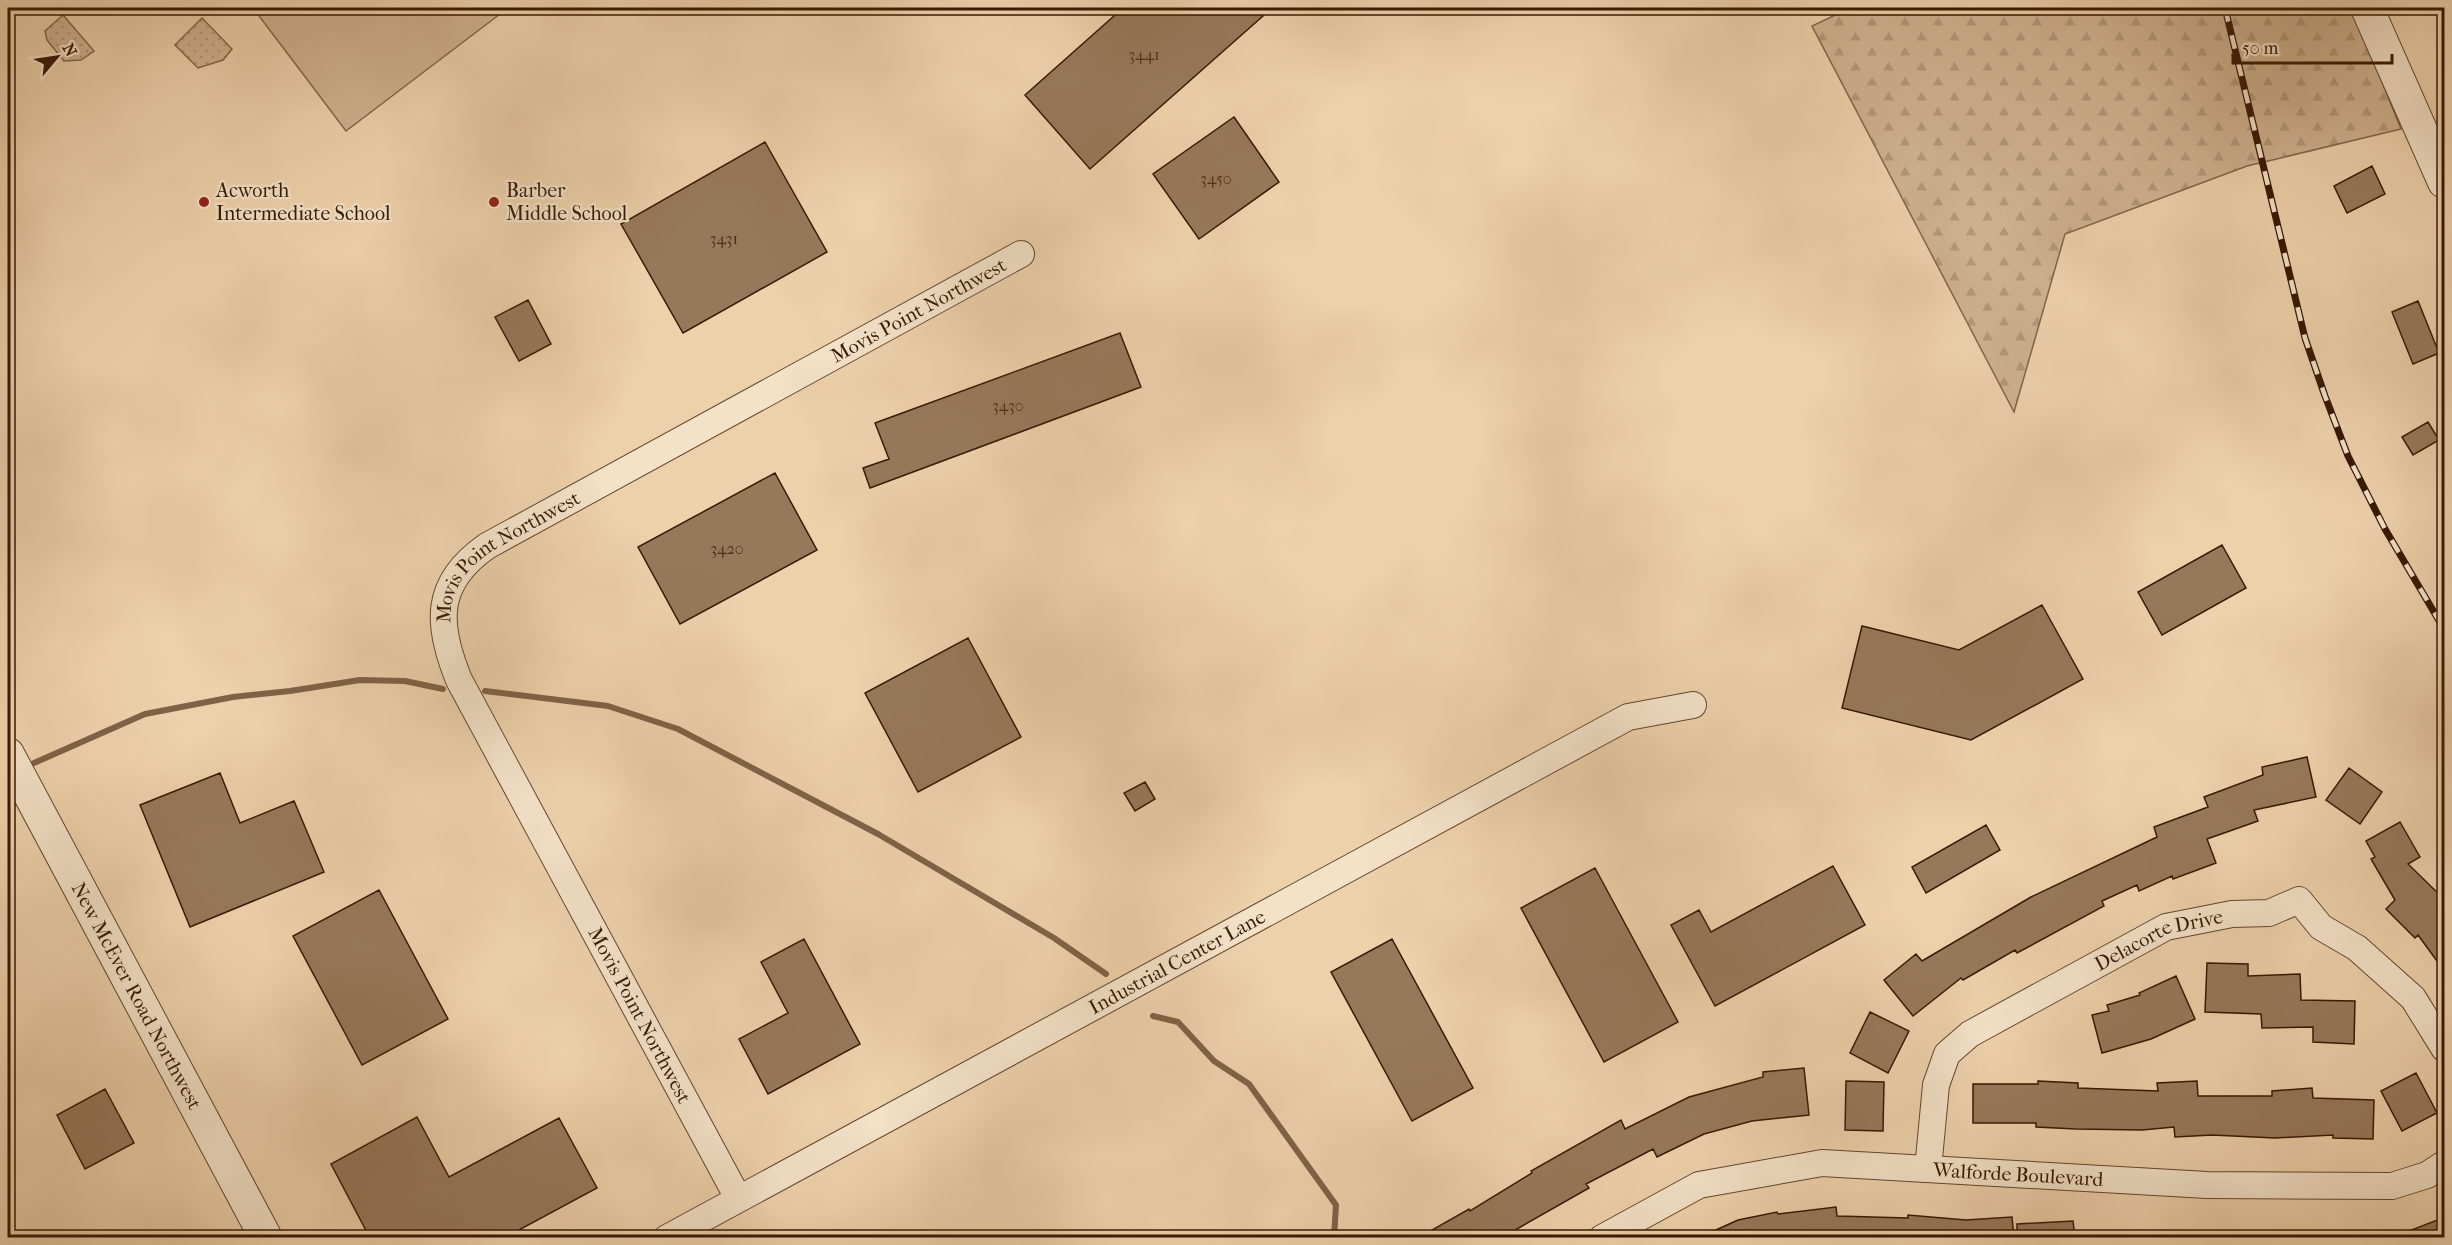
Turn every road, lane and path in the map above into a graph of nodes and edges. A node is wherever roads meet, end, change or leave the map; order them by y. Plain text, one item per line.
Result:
1 (2367, 8) edge
2 (2445, 182) edge
3 (1021, 254) dead end
4 (1693, 705) dead end
5 (8, 754) edge
6 (2445, 1048) edge
7 (2445, 1164) edge
8 (1928, 1169) junction
9 (738, 1198) junction
10 (266, 1238) edge
11 (667, 1238) edge
12 (1602, 1238) edge

1 - 2 street
3 - 9 street, Movis Point Northwest
4 - 9 street, Industrial Center Lane
5 - 10 street, New McEver Road Northwest
6 - 8 street, Delacorte Drive
7 - 8 street, Walforde Boulevard
8 - 12 street, Walforde Boulevard
9 - 11 street, Industrial Center Lane

